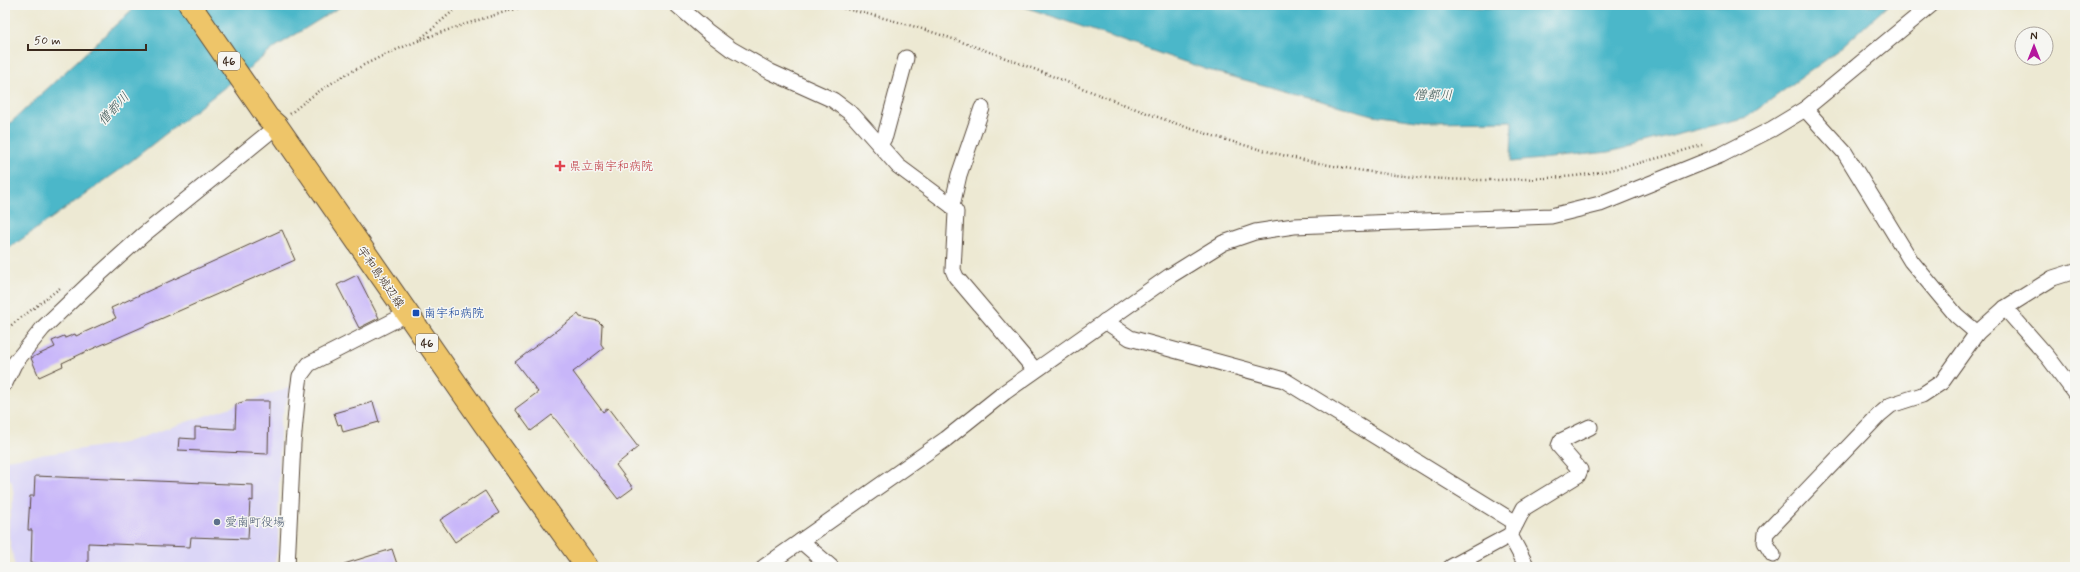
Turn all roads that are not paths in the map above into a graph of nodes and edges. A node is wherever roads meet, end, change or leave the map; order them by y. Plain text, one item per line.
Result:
1 (190, 5) edge
2 (677, 5) edge
3 (1931, 5) edge
4 (906, 58) dead end
5 (982, 108) dead end
6 (1805, 109) junction
7 (273, 122) junction
8 (880, 145) junction
9 (952, 206) junction
10 (2075, 271) edge
11 (2005, 308) junction
12 (407, 314) junction
13 (1105, 321) junction
14 (1977, 333) junction
15 (1035, 370) junction
16 (5, 383) edge
17 (2075, 393) edge
18 (1590, 427) dead end
19 (1513, 529) junction
20 (801, 541) junction
21 (1773, 554) dead end
22 (288, 567) edge
23 (587, 567) edge
24 (764, 567) edge
25 (831, 567) edge
26 (1451, 567) edge
27 (1527, 567) edge

1 - 7 main road, 宇和島城辺線 / 46
2 - 8 street
3 - 6 street
4 - 8 street
5 - 9 street
6 - 13 street
6 - 14 street
7 - 12 main road, 宇和島城辺線 / 46
7 - 16 street
8 - 9 street
9 - 15 street
10 - 11 street
11 - 14 street
11 - 17 street
12 - 22 street
12 - 23 main road, 宇和島城辺線 / 46
13 - 15 street
13 - 19 street
14 - 21 street
15 - 20 street
18 - 19 street
19 - 26 street
19 - 27 street
20 - 24 street
20 - 25 street

